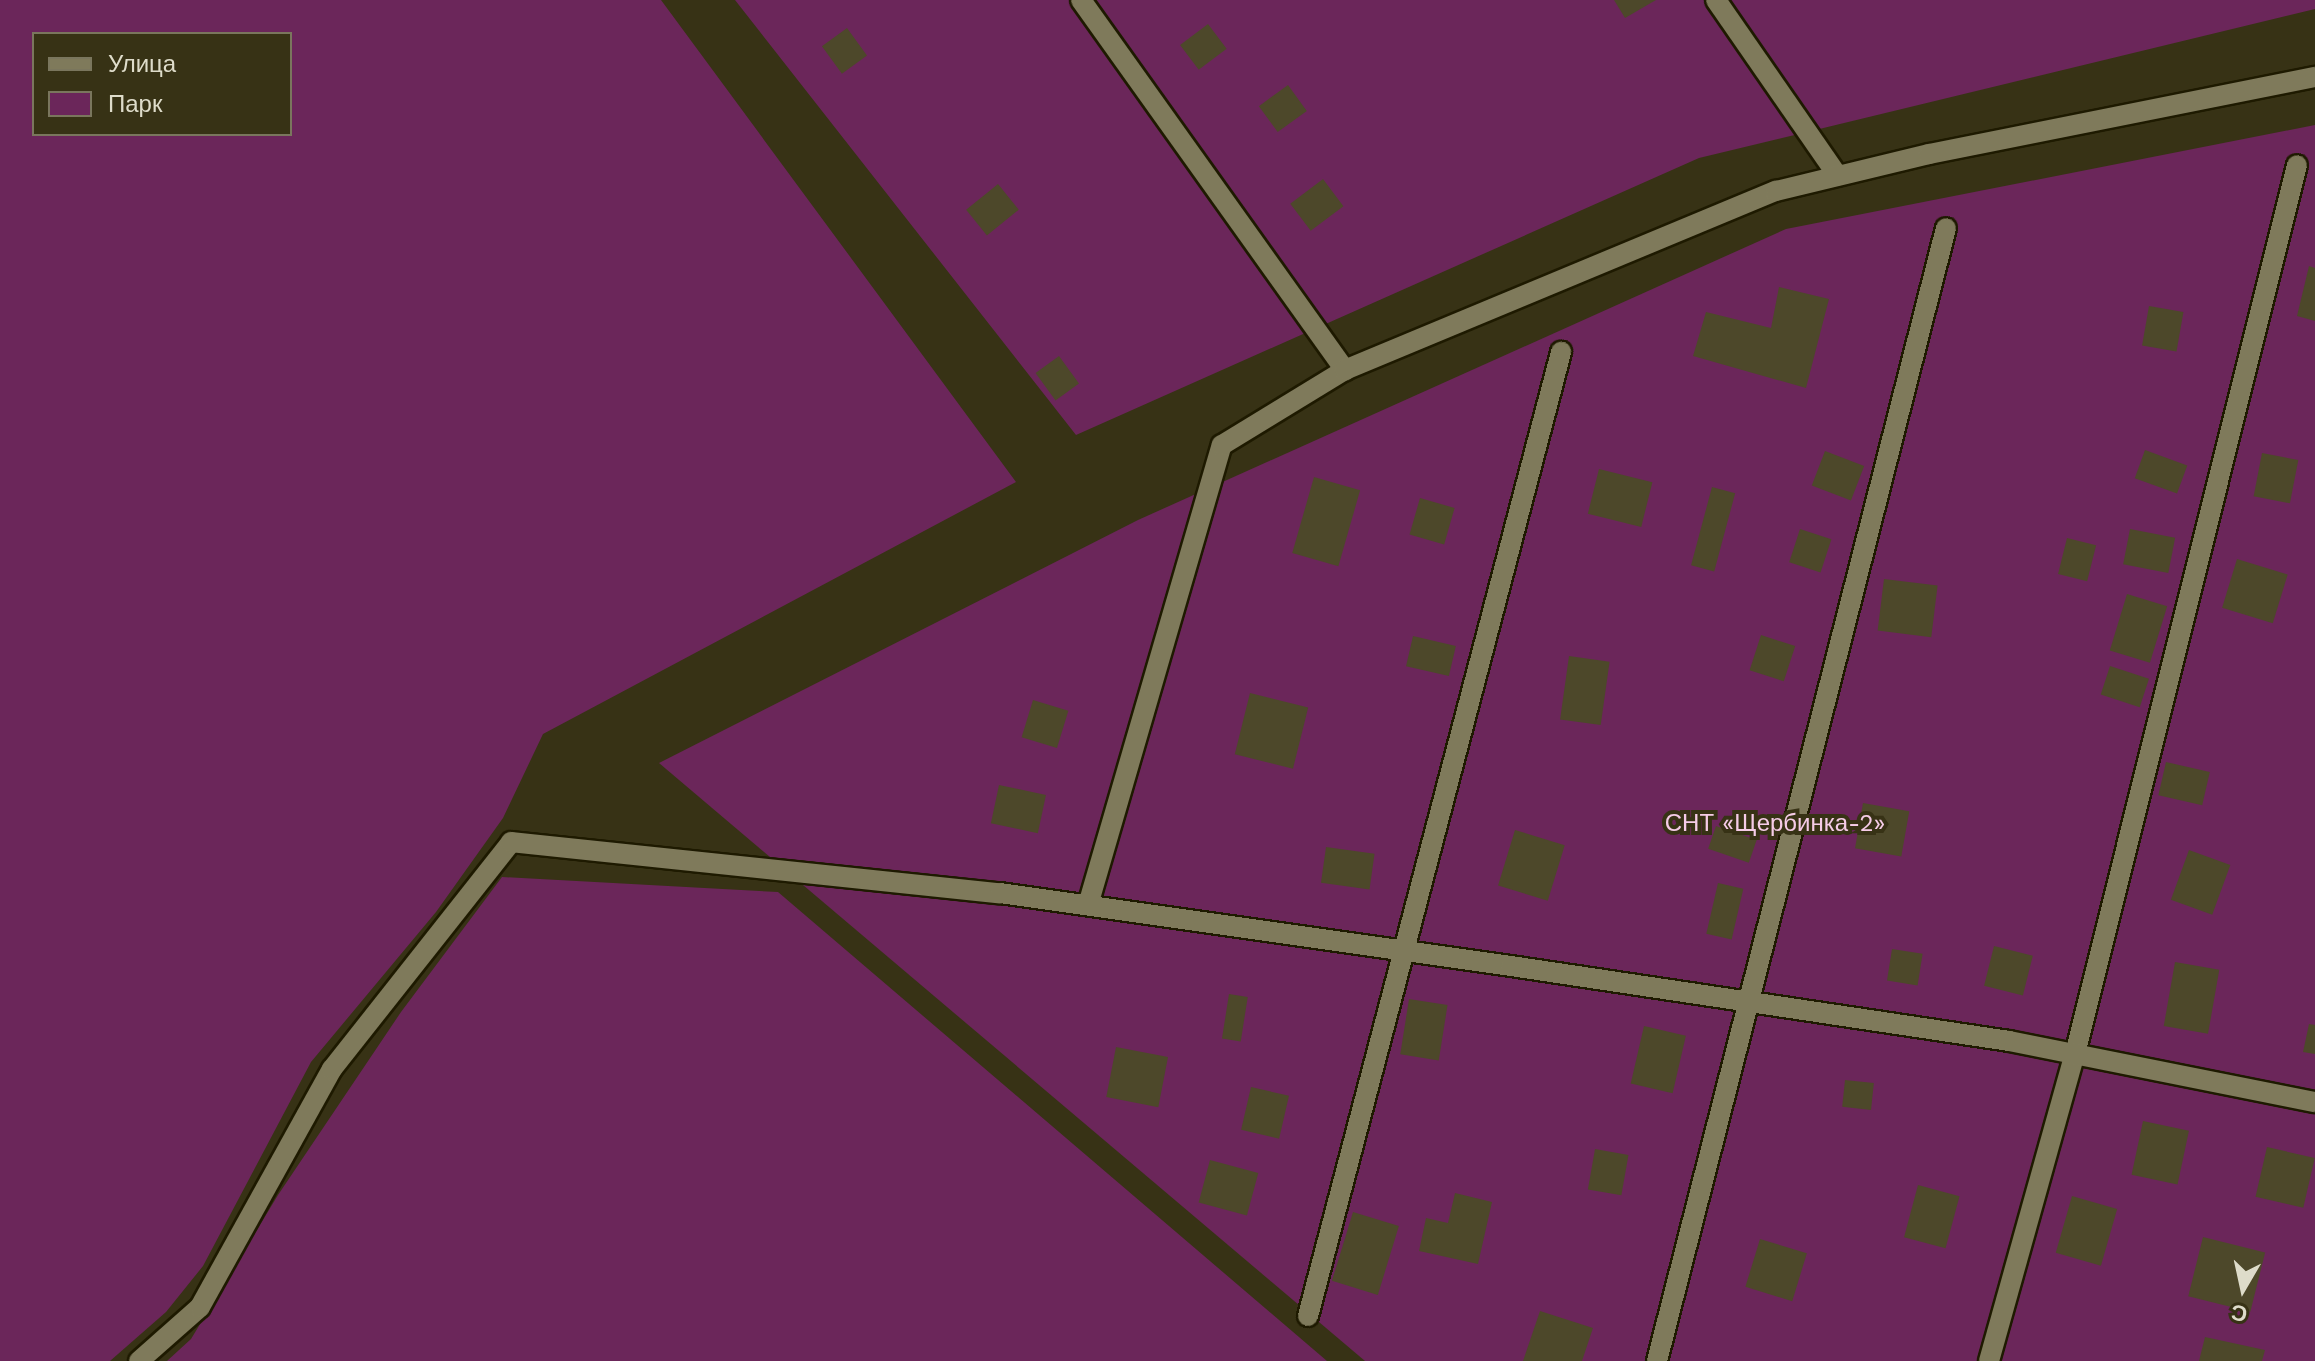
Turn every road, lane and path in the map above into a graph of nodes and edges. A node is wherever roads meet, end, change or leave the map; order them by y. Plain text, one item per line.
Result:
1 (1081, 0) edge
2 (1716, 0) edge
3 (2315, 77) edge
4 (2297, 165) dead end
5 (1837, 175) junction
6 (1946, 228) dead end
7 (1561, 352) dead end
8 (1345, 370) junction
9 (1088, 905) junction
10 (1403, 952) junction
11 (1748, 1001) junction
12 (2075, 1054) junction
13 (2315, 1102) edge
14 (1308, 1316) dead end
15 (139, 1361) edge
16 (1657, 1361) edge
17 (1989, 1361) edge

1 - 8 street
2 - 5 street
3 - 5 street
4 - 12 street
5 - 8 street
6 - 11 street
7 - 10 street
8 - 9 street
9 - 10 street
9 - 15 street
10 - 11 street
10 - 14 street
11 - 12 street
11 - 16 street
12 - 13 street
12 - 17 street

